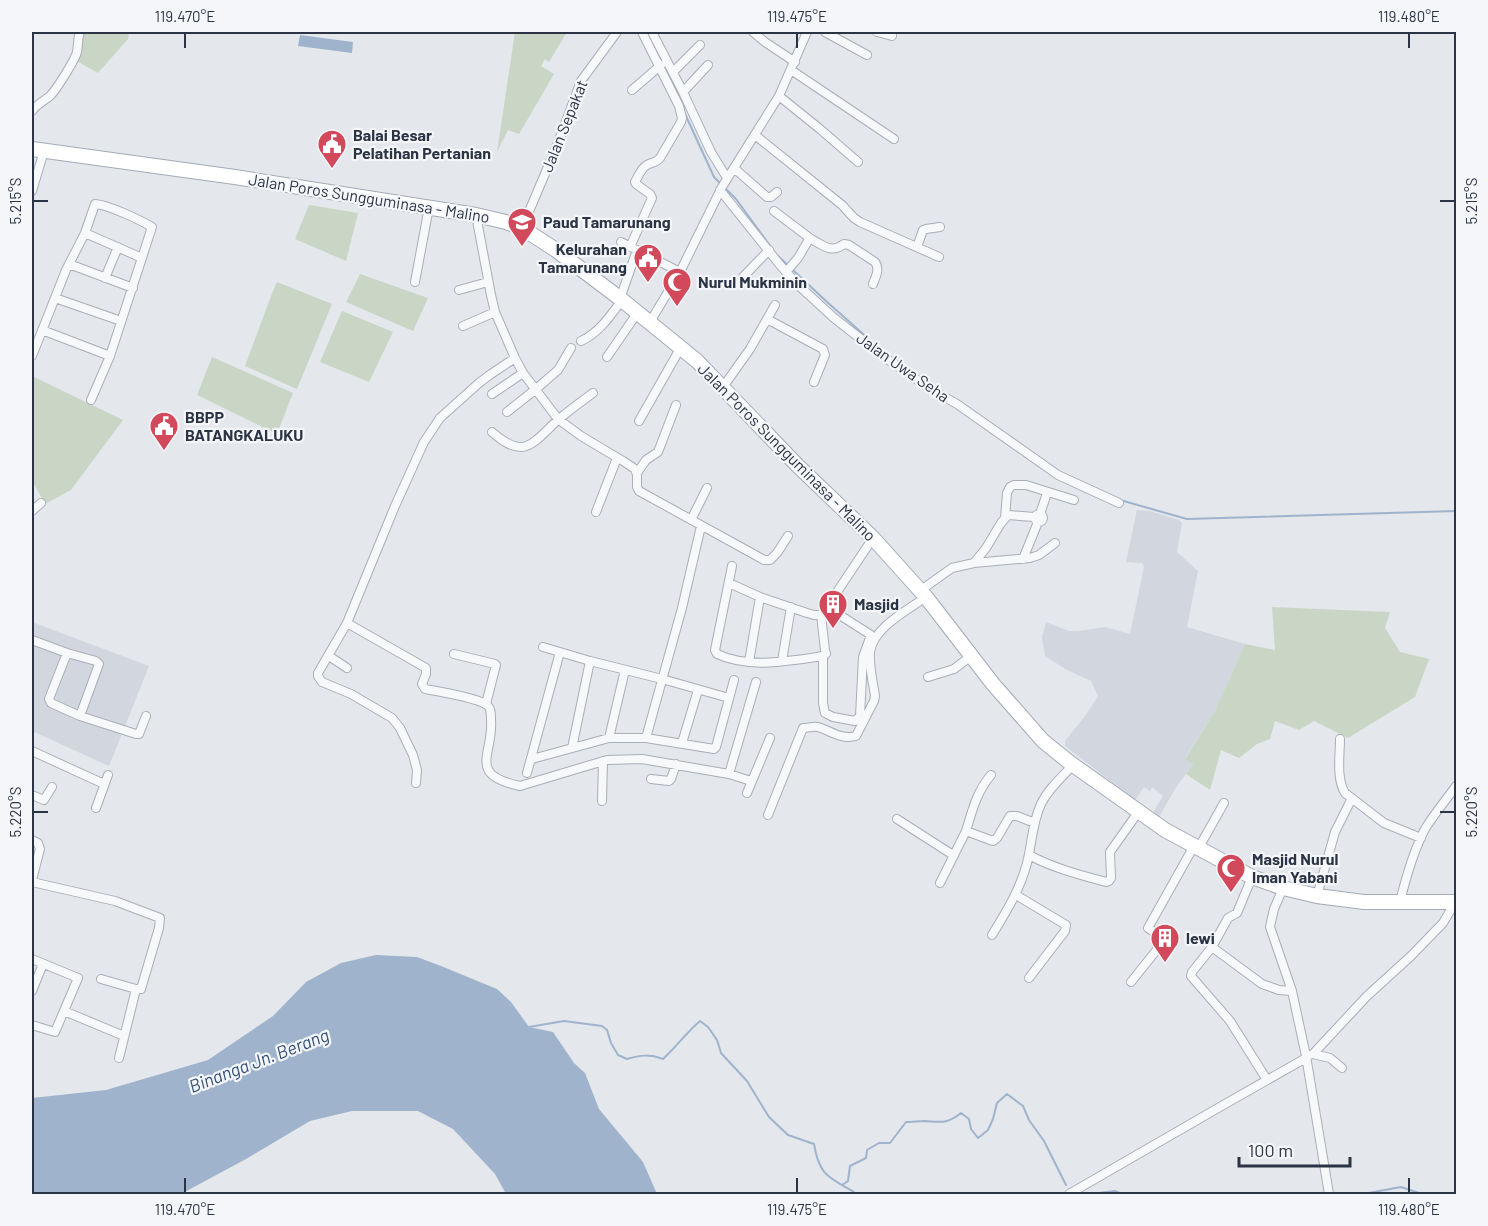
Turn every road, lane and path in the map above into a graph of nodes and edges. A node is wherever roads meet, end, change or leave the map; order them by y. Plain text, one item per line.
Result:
1 (80, 32) edge
2 (618, 32) edge
3 (642, 32) edge
4 (652, 32) edge
5 (753, 32) edge
6 (807, 32) edge
7 (825, 32) edge
8 (877, 32) edge
9 (892, 36) dead end
10 (700, 45) dead end
11 (867, 55) dead end
12 (663, 64) junction
13 (708, 65) dead end
14 (793, 66) junction
15 (673, 72) junction
16 (632, 90) dead end
17 (683, 92) junction
18 (779, 96) junction
19 (32, 111) edge
20 (755, 135) junction
21 (894, 139) dead end
22 (38, 150) edge
23 (858, 162) dead end
24 (734, 168) junction
25 (724, 184) junction
26 (32, 191) edge
27 (777, 192) dead end
28 (429, 207) junction
29 (774, 211) dead end
30 (476, 215) junction
31 (940, 227) dead end
32 (522, 228) junction
33 (85, 233) junction
34 (811, 239) junction
35 (621, 242) dead end
36 (118, 247) junction
37 (917, 247) junction
38 (633, 248) junction
39 (769, 250) junction
40 (939, 257) dead end
41 (142, 258) junction
42 (69, 264) junction
43 (789, 269) junction
44 (680, 272) junction
45 (743, 277) dead end
46 (105, 278) junction
47 (415, 282) dead end
48 (488, 282) junction
49 (873, 284) dead end
50 (133, 288) junction
51 (459, 290) dead end
52 (55, 298) junction
53 (621, 299) junction
54 (776, 305) dead end
55 (495, 312) junction
56 (638, 312) junction
57 (767, 319) junction
58 (121, 321) junction
59 (650, 322) junction
60 (463, 326) dead end
61 (42, 330) junction
62 (581, 341) dead end
63 (681, 347) junction
64 (571, 348) dead end
65 (32, 356) edge
66 (110, 356) junction
67 (607, 357) dead end
68 (515, 358) junction
69 (523, 373) junction
70 (814, 382) dead end
71 (723, 387) junction
72 (536, 390) junction
73 (593, 393) dead end
74 (492, 394) dead end
75 (91, 399) dead end
76 (676, 405) dead end
77 (507, 412) dead end
78 (558, 419) junction
79 (639, 421) dead end
80 (492, 432) dead end
81 (617, 458) junction
82 (637, 473) junction
83 (707, 488) dead end
84 (1047, 493) junction
85 (1074, 500) dead end
86 (41, 503) dead end
87 (1119, 503) dead end
88 (32, 511) edge
89 (596, 512) dead end
90 (1005, 518) junction
91 (1037, 518) junction
92 (691, 520) junction
93 (701, 526) junction
94 (788, 536) dead end
95 (873, 538) junction
96 (1055, 543) dead end
97 (1023, 559) junction
98 (974, 563) junction
99 (732, 566) dead end
100 (729, 583) junction
101 (923, 594) junction
102 (760, 597) junction
103 (791, 607) junction
104 (827, 607) junction
105 (821, 615) junction
106 (347, 623) junction
107 (32, 640) edge
108 (543, 647) dead end
109 (560, 652) junction
110 (67, 653) junction
111 (454, 654) dead end
112 (329, 656) junction
113 (823, 656) junction
114 (971, 656) junction
115 (590, 661) junction
116 (782, 661) junction
117 (749, 662) junction
118 (346, 668) dead end
119 (625, 670) junction
120 (928, 677) dead end
121 (662, 679) junction
122 (734, 680) dead end
123 (756, 682) dead end
124 (698, 690) junction
125 (729, 698) junction
126 (486, 704) junction
127 (80, 716) junction
128 (146, 716) dead end
129 (609, 738) junction
130 (646, 738) junction
131 (770, 738) dead end
132 (1340, 739) dead end
133 (682, 743) junction
134 (572, 748) junction
135 (32, 751) edge
136 (532, 759) junction
137 (603, 761) junction
138 (676, 764) junction
139 (1074, 764) junction
140 (527, 773) dead end
141 (729, 774) junction
142 (108, 775) dead end
143 (991, 775) dead end
144 (651, 779) dead end
145 (752, 781) junction
146 (416, 783) dead end
147 (104, 784) junction
148 (1456, 786) edge
149 (52, 788) dead end
150 (747, 793) dead end
151 (32, 795) edge
152 (1352, 798) junction
153 (602, 801) dead end
154 (1224, 803) dead end
155 (96, 808) dead end
156 (1139, 811) junction
157 (768, 815) dead end
158 (897, 819) dead end
159 (1035, 823) junction
160 (966, 831) junction
161 (1421, 838) junction
162 (32, 840) edge
163 (1196, 847) junction
164 (953, 855) junction
165 (1029, 855) junction
166 (1252, 878) junction
167 (32, 881) edge
168 (940, 883) dead end
169 (1283, 888) junction
170 (1016, 895) junction
171 (1317, 896) junction
172 (1400, 902) junction
173 (1454, 902) edge
174 (992, 935) dead end
175 (1212, 947) junction
176 (32, 959) edge
177 (43, 964) junction
178 (1029, 978) dead end
179 (101, 979) dead end
180 (1131, 982) dead end
181 (136, 989) junction
182 (32, 991) edge
183 (1286, 991) junction
184 (64, 1011) junction
185 (32, 1025) edge
186 (124, 1036) junction
187 (1308, 1056) junction
188 (119, 1058) dead end
189 (1342, 1068) dead end
190 (1267, 1080) junction
191 (1069, 1194) edge
192 (1329, 1194) edge

1 - 19 street
2 - 32 street, Jalan Sepakat
3 - 12 street
4 - 12 street
5 - 14 street
6 - 14 street
7 - 11 street
8 - 9 street
10 - 15 street
12 - 15 street, Jalan Uwa Seha
12 - 16 street
12 - 38 street
13 - 17 street
14 - 18 street
14 - 21 street
15 - 17 street, Jalan Uwa Seha
17 - 25 street, Jalan Uwa Seha
18 - 20 street
18 - 23 street
20 - 24 street
20 - 37 street
22 - 26 street
22 - 28 main road, Jalan Poros Sungguminasa - Malino
24 - 25 street
24 - 27 street
25 - 39 street, Jalan Uwa Seha
25 - 44 street
28 - 30 main road, Jalan Poros Sungguminasa - Malino
28 - 47 street
29 - 34 street
30 - 32 main road, Jalan Poros Sungguminasa - Malino
30 - 48 street
31 - 37 street
32 - 53 main road, Jalan Poros Sungguminasa - Malino
33 - 36 street
33 - 41 street
33 - 42 street
34 - 43 street
34 - 49 street
35 - 38 street
36 - 41 street
36 - 46 street
37 - 40 street
38 - 44 street
38 - 53 street
39 - 43 street, Jalan Uwa Seha
39 - 45 street
41 - 50 street
42 - 46 street
42 - 52 street
43 - 87 street, Jalan Uwa Seha
44 - 59 street
46 - 50 street
48 - 51 street
48 - 55 street
50 - 58 street
52 - 58 street
52 - 61 street
53 - 56 main road, Jalan Poros Sungguminasa - Malino
53 - 62 street
54 - 57 street
55 - 60 street
55 - 68 street
56 - 59 main road, Jalan Poros Sungguminasa - Malino
56 - 67 street
57 - 70 street
57 - 71 street
58 - 66 street
59 - 63 main road, Jalan Poros Sungguminasa - Malino
61 - 65 street
61 - 66 street
63 - 71 main road, Jalan Poros Sungguminasa - Malino
63 - 79 street
64 - 72 street
66 - 75 street
68 - 69 street
68 - 106 street
69 - 72 street
69 - 74 street
71 - 95 main road, Jalan Poros Sungguminasa - Malino
72 - 77 street
72 - 78 street
73 - 78 street
76 - 82 street
78 - 80 street
78 - 81 street
81 - 82 street
81 - 89 street
82 - 92 street
83 - 92 street
84 - 85 street
84 - 90 street
84 - 91 street
86 - 88 street
90 - 91 street
90 - 98 street
91 - 97 street
92 - 93 street
93 - 94 street
93 - 121 street
95 - 101 main road, Jalan Poros Sungguminasa - Malino
95 - 104 street
96 - 97 street
97 - 98 street
98 - 101 street
99 - 100 street
100 - 102 street
100 - 117 street
101 - 114 main road, Jalan Poros Sungguminasa - Malino
101 - 157 street
102 - 103 street
102 - 117 street
103 - 105 street
103 - 116 street
104 - 105 street
104 - 113 street
105 - 113 street
106 - 112 street
106 - 126 street
107 - 110 street
108 - 109 street
109 - 115 street
109 - 136 street
110 - 127 street
110 - 127 street
111 - 126 street
112 - 118 street
112 - 146 street
113 - 116 street
114 - 120 street
114 - 139 main road, Jalan Poros Sungguminasa - Malino
115 - 119 street
115 - 134 street
116 - 117 street
119 - 121 street
119 - 129 street
121 - 124 street
121 - 130 street
122 - 125 street
123 - 141 street
124 - 125 street
124 - 133 street
125 - 133 street
126 - 137 street
127 - 128 street
129 - 130 street
129 - 134 street
130 - 133 street
131 - 145 street
132 - 152 street
134 - 136 street
135 - 147 street
136 - 140 street
137 - 138 street
137 - 153 street
138 - 141 street
138 - 144 street
139 - 156 main road, Jalan Poros Sungguminasa - Malino
139 - 159 street
141 - 145 street
142 - 147 street
143 - 160 street
145 - 150 street
147 - 155 street
148 - 161 street
149 - 151 street
152 - 161 street
152 - 171 street
154 - 163 street
156 - 163 main road, Jalan Poros Sungguminasa - Malino
156 - 165 street
158 - 164 street
159 - 160 street
159 - 165 street
160 - 164 street
161 - 172 street
162 - 167 street
163 - 166 main road, Jalan Poros Sungguminasa - Malino
163 - 180 street
164 - 168 street
165 - 170 street
166 - 169 main road, Jalan Poros Sungguminasa - Malino
166 - 175 street
167 - 181 street
169 - 171 main road, Jalan Poros Sungguminasa - Malino
169 - 183 street
170 - 174 street
170 - 178 street
171 - 172 main road, Jalan Poros Sungguminasa - Malino
172 - 173 main road, Jalan Poros Sungguminasa - Malino
173 - 187 street
175 - 183 street
175 - 190 street
176 - 177 street
177 - 182 street
177 - 184 street
179 - 181 street
181 - 186 street
183 - 187 street
184 - 185 street
184 - 186 street
186 - 188 street
187 - 189 street
187 - 190 street
187 - 192 street
190 - 191 street

